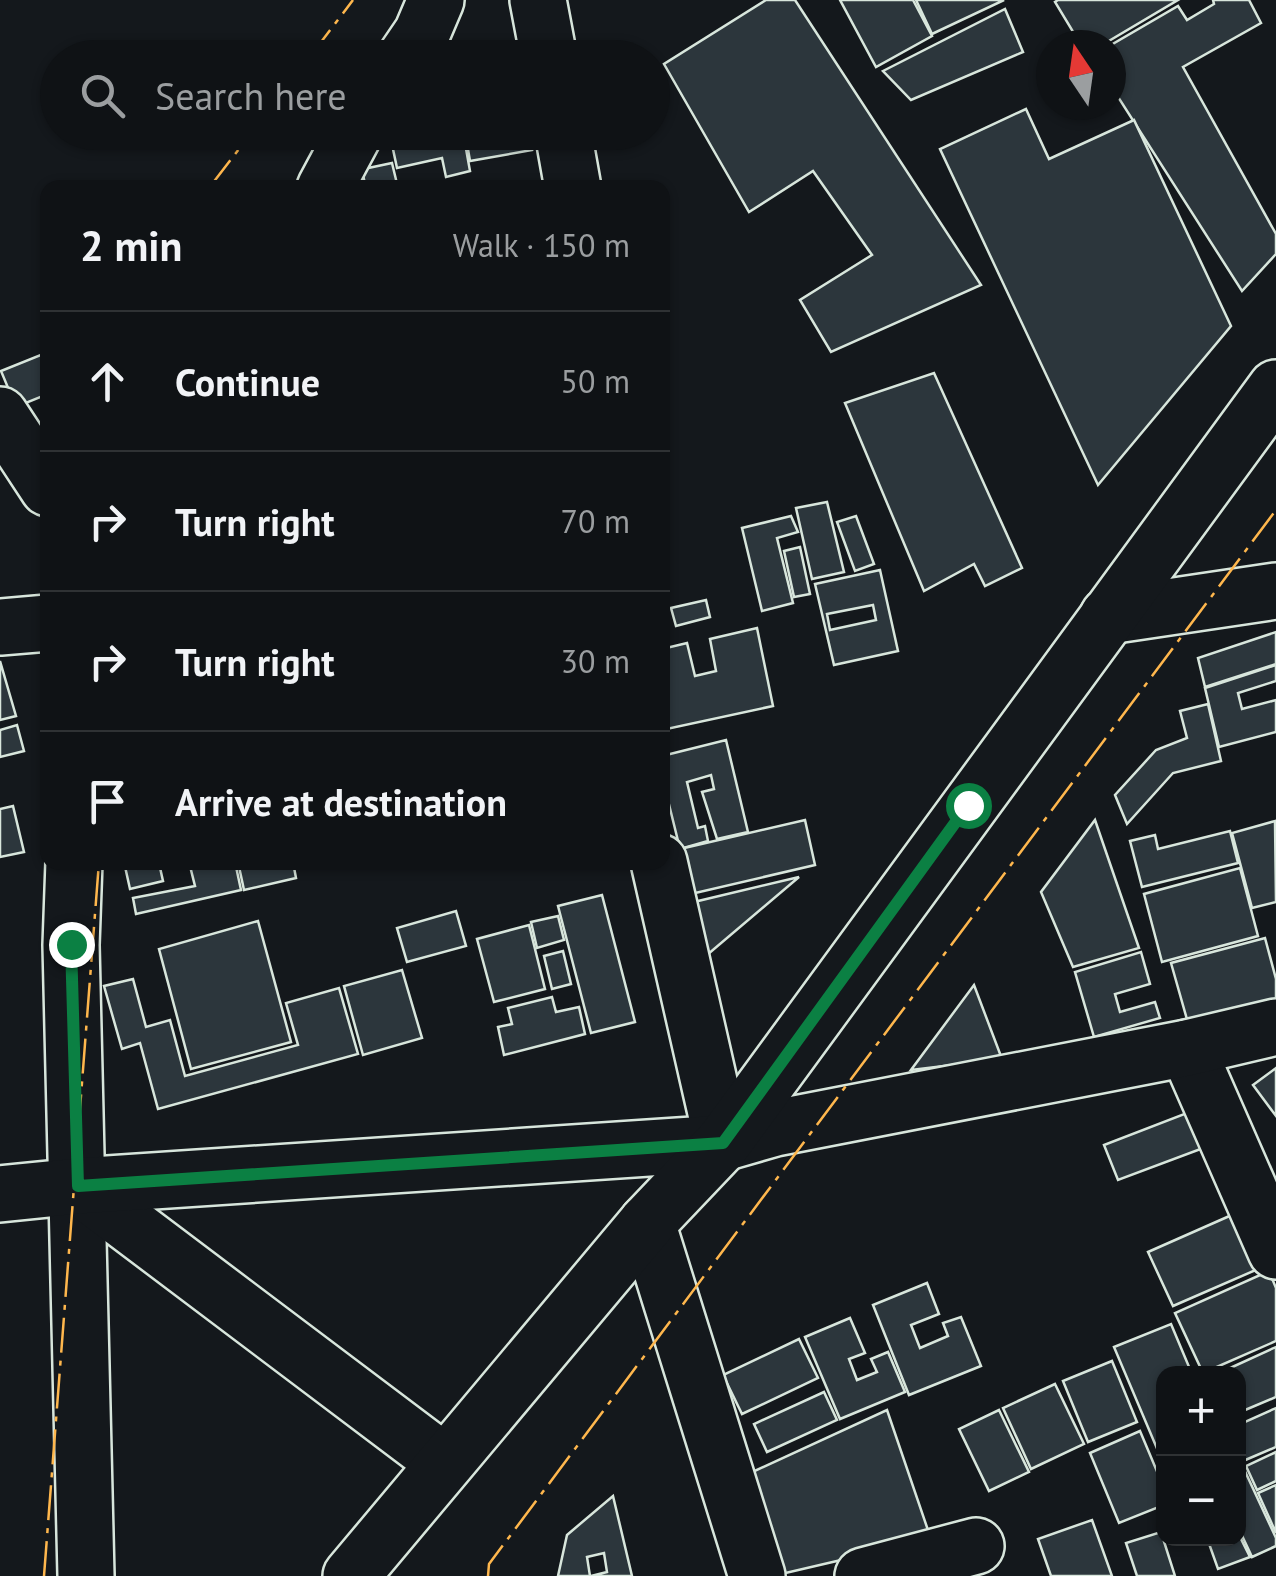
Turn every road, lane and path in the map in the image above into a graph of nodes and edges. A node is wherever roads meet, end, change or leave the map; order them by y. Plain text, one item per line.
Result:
1 (436, 0) edge
2 (538, 0) edge
3 (418, 40) edge
4 (545, 40) edge
5 (346, 150) edge
6 (566, 150) edge
7 (330, 180) edge
8 (572, 180) edge
9 (1276, 388) edge
10 (0, 415) edge
11 (40, 476) edge
12 (1276, 590) edge
13 (1108, 616) junction
14 (40, 624) edge
15 (0, 627) edge
16 (74, 870) edge
17 (662, 870) edge
18 (1276, 1028) edge
19 (1187, 1048) junction
20 (723, 1143) junction
21 (78, 1186) junction
22 (0, 1194) edge
23 (647, 1223) junction
24 (1276, 1251) edge
25 (444, 1462) junction
26 (976, 1546) dead end
27 (86, 1576) edge
28 (351, 1576) edge
29 (756, 1576) edge
30 (863, 1576) edge

1 - 3 street
2 - 4 street
5 - 7 street
6 - 8 street
9 - 13 street
10 - 11 street
12 - 13 street
13 - 20 street
14 - 15 street
16 - 21 street
17 - 20 street
18 - 19 street
19 - 20 street
19 - 24 street
20 - 21 street
20 - 23 street
21 - 22 street
21 - 25 street
21 - 27 street
23 - 25 street
23 - 29 street
25 - 28 street
26 - 30 street

